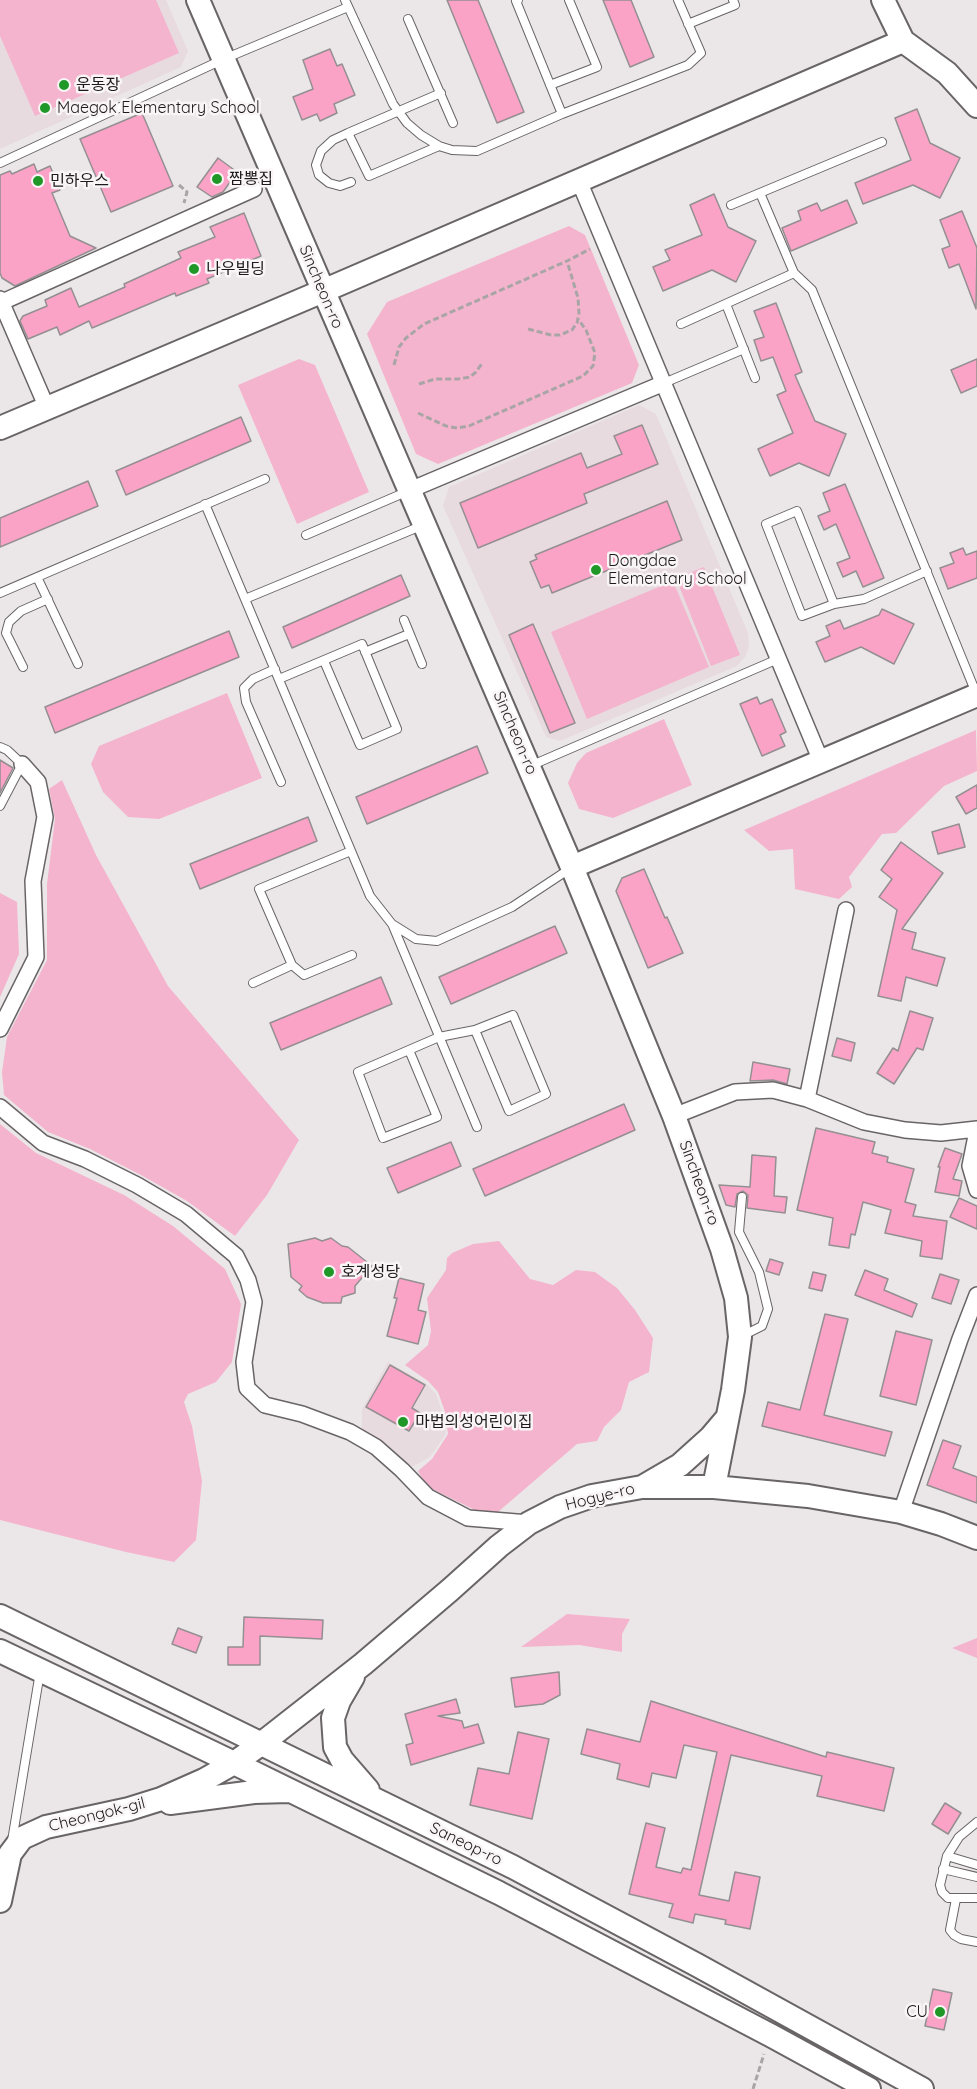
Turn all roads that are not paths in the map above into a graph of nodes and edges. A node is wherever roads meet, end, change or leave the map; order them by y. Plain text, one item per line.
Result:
1 (198, 0) edge
2 (518, 0) edge
3 (569, 0) edge
4 (678, 0) edge
5 (733, 0) edge
6 (883, 0) edge
7 (346, 3) edge
8 (408, 19) dead end
9 (688, 24) junction
10 (903, 41) junction
11 (224, 58) junction
12 (550, 85) junction
13 (441, 93) junction
14 (977, 106) edge
15 (398, 112) junction
16 (562, 114) junction
17 (453, 123) dead end
18 (348, 133) junction
19 (882, 142) dead end
20 (439, 146) junction
21 (0, 163) edge
22 (579, 181) junction
23 (351, 182) dead end
24 (254, 189) dead end
25 (760, 193) junction
26 (731, 205) dead end
27 (794, 273) junction
28 (323, 291) junction
29 (1, 301) edge
30 (726, 304) junction
31 (681, 324) dead end
32 (744, 349) junction
33 (756, 378) dead end
34 (664, 383) junction
35 (46, 408) junction
36 (0, 428) edge
37 (265, 479) dead end
38 (410, 490) junction
39 (205, 504) junction
40 (424, 524) junction
41 (306, 534) dead end
42 (927, 571) junction
43 (37, 577) junction
44 (0, 593) edge
45 (245, 598) junction
46 (48, 599) junction
47 (834, 604) junction
48 (404, 620) dead end
49 (410, 634) junction
50 (365, 652) junction
51 (778, 659) junction
52 (324, 661) junction
53 (78, 664) dead end
54 (422, 664) dead end
55 (23, 667) dead end
56 (274, 669) junction
57 (279, 679) junction
58 (977, 694) edge
59 (0, 747) edge
60 (821, 761) junction
61 (22, 764) junction
62 (529, 766) junction
63 (281, 782) dead end
64 (0, 806) edge
65 (351, 851) junction
66 (572, 867) junction
67 (846, 910) dead end
68 (392, 924) junction
69 (352, 955) dead end
70 (291, 964) junction
71 (253, 983) dead end
72 (0, 1029) edge
73 (475, 1030) junction
74 (440, 1037) junction
75 (409, 1050) junction
76 (807, 1099) junction
77 (0, 1107) edge
78 (674, 1116) junction
79 (477, 1127) dead end
80 (977, 1130) edge
81 (977, 1190) edge
82 (742, 1197) dead end
83 (977, 1295) edge
84 (740, 1337) junction
85 (728, 1417) junction
86 (642, 1487) junction
87 (714, 1487) junction
88 (901, 1512) junction
89 (529, 1523) junction
90 (977, 1538) edge
91 (0, 1616) edge
92 (0, 1651) edge
93 (363, 1664) junction
94 (40, 1671) junction
95 (261, 1744) junction
96 (234, 1763) junction
97 (291, 1791) junction
98 (380, 1802) junction
99 (129, 1809) junction
100 (977, 1822) edge
101 (9, 1854) junction
102 (947, 1856) junction
103 (977, 1865) edge
104 (943, 1869) junction
105 (977, 1877) edge
106 (956, 1899) junction
107 (977, 1899) edge
108 (0, 1901) edge
109 (977, 1942) edge
110 (869, 2089) edge
111 (922, 2089) edge

1 - 11 street, Sincheon-ro
2 - 12 lane
3 - 12 lane
4 - 9 lane
5 - 9 lane
6 - 10 street
7 - 11 lane
7 - 15 lane
8 - 13 lane
9 - 16 lane
10 - 14 street
10 - 22 street
11 - 21 lane
11 - 28 street, Sincheon-ro
12 - 16 lane
13 - 15 lane
13 - 17 lane
15 - 18 lane
15 - 20 lane
16 - 20 lane
18 - 20 lane
18 - 23 lane
19 - 25 lane
22 - 28 street
22 - 34 street
24 - 29 street
25 - 26 lane
25 - 27 lane
27 - 30 lane
27 - 42 lane
28 - 35 street
28 - 38 street, Sincheon-ro
29 - 35 street
30 - 31 lane
30 - 32 lane
32 - 33 lane
32 - 34 lane
34 - 38 street
34 - 51 street
35 - 36 street
37 - 39 lane
38 - 40 street, Sincheon-ro
38 - 41 lane
39 - 43 lane
39 - 45 lane
40 - 45 lane
40 - 62 street, Sincheon-ro
42 - 47 lane
42 - 58 lane
43 - 44 lane
43 - 46 lane
45 - 56 lane
46 - 53 lane
46 - 55 lane
47 - 47 lane
48 - 49 lane
49 - 50 lane
49 - 54 lane
50 - 52 lane
50 - 52 lane
51 - 60 street
51 - 62 lane
52 - 57 lane
56 - 57 lane
56 - 63 lane
57 - 65 lane
58 - 60 street
59 - 61 lane
60 - 66 street
61 - 64 lane
61 - 72 street
62 - 66 street, Sincheon-ro
65 - 68 lane
65 - 70 lane
66 - 68 lane
66 - 78 street, Sincheon-ro
67 - 76 street
68 - 74 lane
69 - 70 lane
70 - 71 lane
73 - 73 lane
73 - 74 lane
74 - 75 lane
74 - 79 lane
75 - 75 lane
76 - 78 street
76 - 80 street
77 - 89 street
78 - 84 street, Sincheon-ro
80 - 81 street
82 - 84 lane
83 - 88 street
84 - 85 street, Sincheon-ro
85 - 86 street
85 - 87 street, Sincheon-ro
86 - 87 street, Hogye-ro
86 - 89 street, Hogye-ro
87 - 88 street, Hogye-ro
88 - 90 street, Hogye-ro
89 - 93 street, Hogye-ro
91 - 95 street, Saneop-ro
92 - 94 street, Saneop-ro
93 - 95 street, Hogye-ro
93 - 98 street
94 - 96 street, Saneop-ro
94 - 101 lane
95 - 96 street, Hogye-ro
95 - 98 street, Saneop-ro
96 - 97 street, Saneop-ro
96 - 99 street, Cheongok-gil
97 - 99 street
97 - 110 street, Saneop-ro
98 - 111 street, Saneop-ro
99 - 101 street, Cheongok-gil
100 - 102 lane
101 - 108 street
102 - 103 lane
102 - 104 lane
104 - 105 lane
104 - 106 lane
106 - 107 lane
106 - 109 lane

